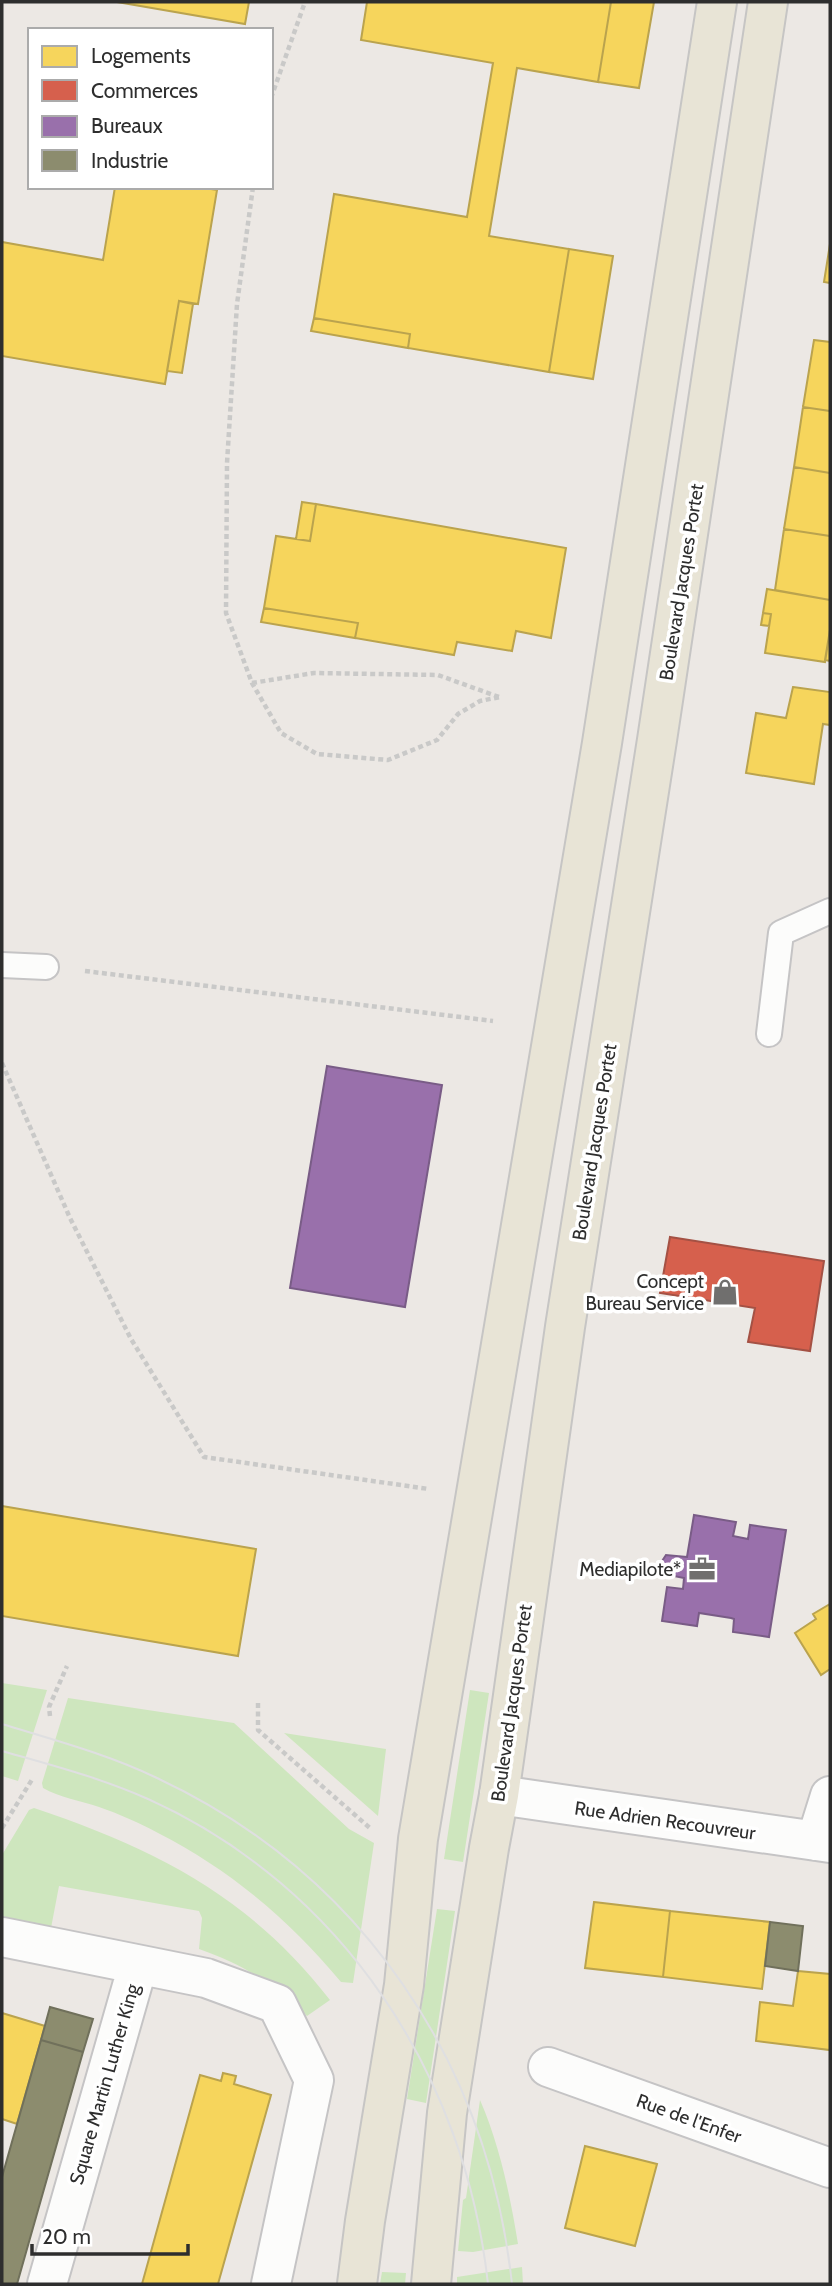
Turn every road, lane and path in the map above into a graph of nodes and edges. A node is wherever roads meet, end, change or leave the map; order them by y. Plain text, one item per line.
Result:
1 (304, 2) edge
2 (718, 2) edge
3 (768, 2) edge
4 (273, 92) edge
5 (254, 189) edge
6 (252, 683) junction
7 (830, 911) edge
8 (2, 965) edge
9 (46, 967) joint
10 (493, 1021) dead end
11 (769, 1034) dead end
12 (2, 1063) edge
13 (429, 1489) dead end
14 (67, 1666) dead end
15 (258, 1703) dead end
16 (50, 1716) dead end
17 (33, 1778) dead end
18 (499, 1795) junction
19 (830, 1796) edge
20 (2, 1828) edge
21 (375, 1832) dead end
22 (823, 1842) edge
23 (2, 1937) edge
24 (138, 1965) junction
25 (548, 2067) dead end
26 (830, 2168) edge
27 (47, 2284) edge
28 (271, 2284) edge
29 (357, 2284) edge
30 (431, 2284) edge

1 - 4 path
2 - 29 main road
3 - 18 main road, Boulevard Jacques Portet
5 - 6 path
6 - 6 path
7 - 11 lane
8 - 9 lane
9 - 10 path
12 - 13 path
14 - 16 path
15 - 21 path
17 - 20 path
18 - 22 street, Rue Adrien Recouvreur
18 - 30 main road, Boulevard Jacques Portet
19 - 22 street
23 - 24 street, Square Martin Luther King
24 - 27 street, Square Martin Luther King
24 - 28 street, Square Martin Luther King
25 - 26 street, Rue de l'Enfer

